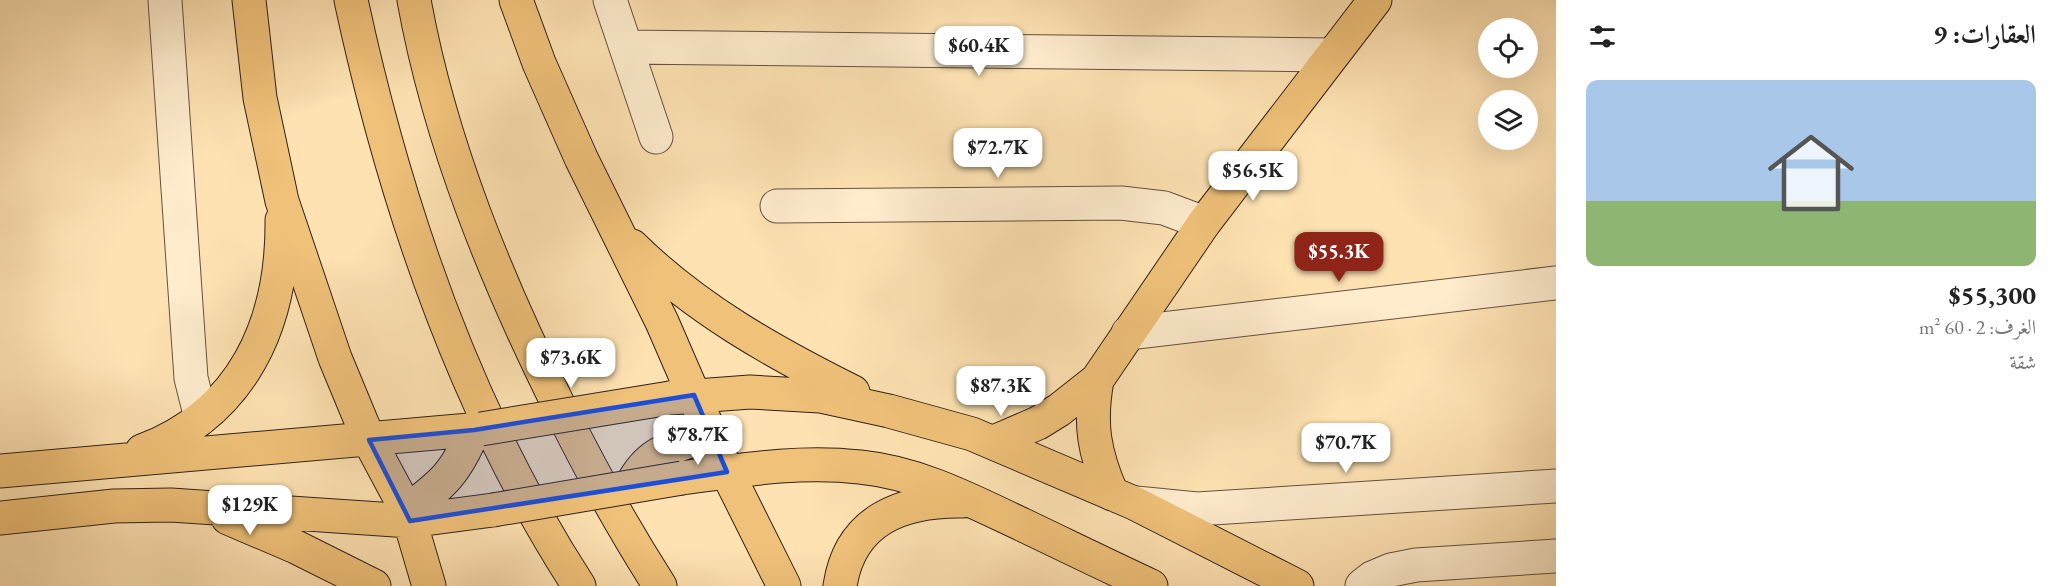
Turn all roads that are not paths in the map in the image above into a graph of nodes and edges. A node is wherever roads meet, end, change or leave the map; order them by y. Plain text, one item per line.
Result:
1 (165, 0) edge
2 (249, 0) edge
3 (351, 0) edge
4 (414, 0) edge
5 (516, 0) edge
6 (610, 0) edge
7 (1375, 0) edge
8 (626, 47) junction
9 (1332, 55) junction
10 (656, 136) dead end
11 (282, 201) junction
12 (777, 206) dead end
13 (1204, 223) junction
14 (615, 230) junction
15 (1556, 284) edge
16 (1128, 333) junction
17 (1097, 380) junction
18 (682, 397) junction
19 (889, 411) junction
20 (201, 418) junction
21 (478, 430) junction
22 (710, 434) junction
23 (369, 440) junction
24 (994, 442) junction
25 (117, 460) junction
26 (675, 464) junction
27 (0, 471) edge
28 (727, 472) junction
29 (1556, 486) edge
30 (1123, 498) junction
31 (974, 502) junction
32 (201, 507) junction
33 (408, 516) junction
34 (0, 518) edge
35 (1556, 556) edge
36 (374, 586) edge
37 (429, 586) edge
38 (579, 586) edge
39 (660, 586) edge
40 (784, 586) edge
41 (840, 586) edge
42 (1151, 586) edge
43 (1297, 586) edge
44 (1362, 586) edge

1 - 20 street
2 - 11 main road
3 - 38 main road
4 - 39 main road
5 - 14 main road
6 - 8 street
7 - 9 main road
8 - 9 street
8 - 10 street
9 - 13 main road
11 - 20 main road
11 - 23 main road
12 - 13 street
13 - 16 main road
14 - 18 main road
14 - 19 main road
15 - 16 street
16 - 17 main road
17 - 24 main road
17 - 30 main road
18 - 19 main road
18 - 21 main road, bridge
18 - 22 main road
19 - 24 main road
20 - 25 main road
21 - 23 main road
21 - 33 main road
22 - 26 main road
22 - 28 main road
23 - 25 main road
23 - 33 main road
24 - 30 main road
25 - 27 main road
26 - 28 main road
26 - 33 main road, bridge
28 - 31 main road
28 - 40 main road
29 - 30 street
30 - 43 main road
31 - 41 main road
31 - 42 main road
32 - 33 main road
32 - 34 main road
32 - 36 main road
33 - 37 main road
35 - 44 street

